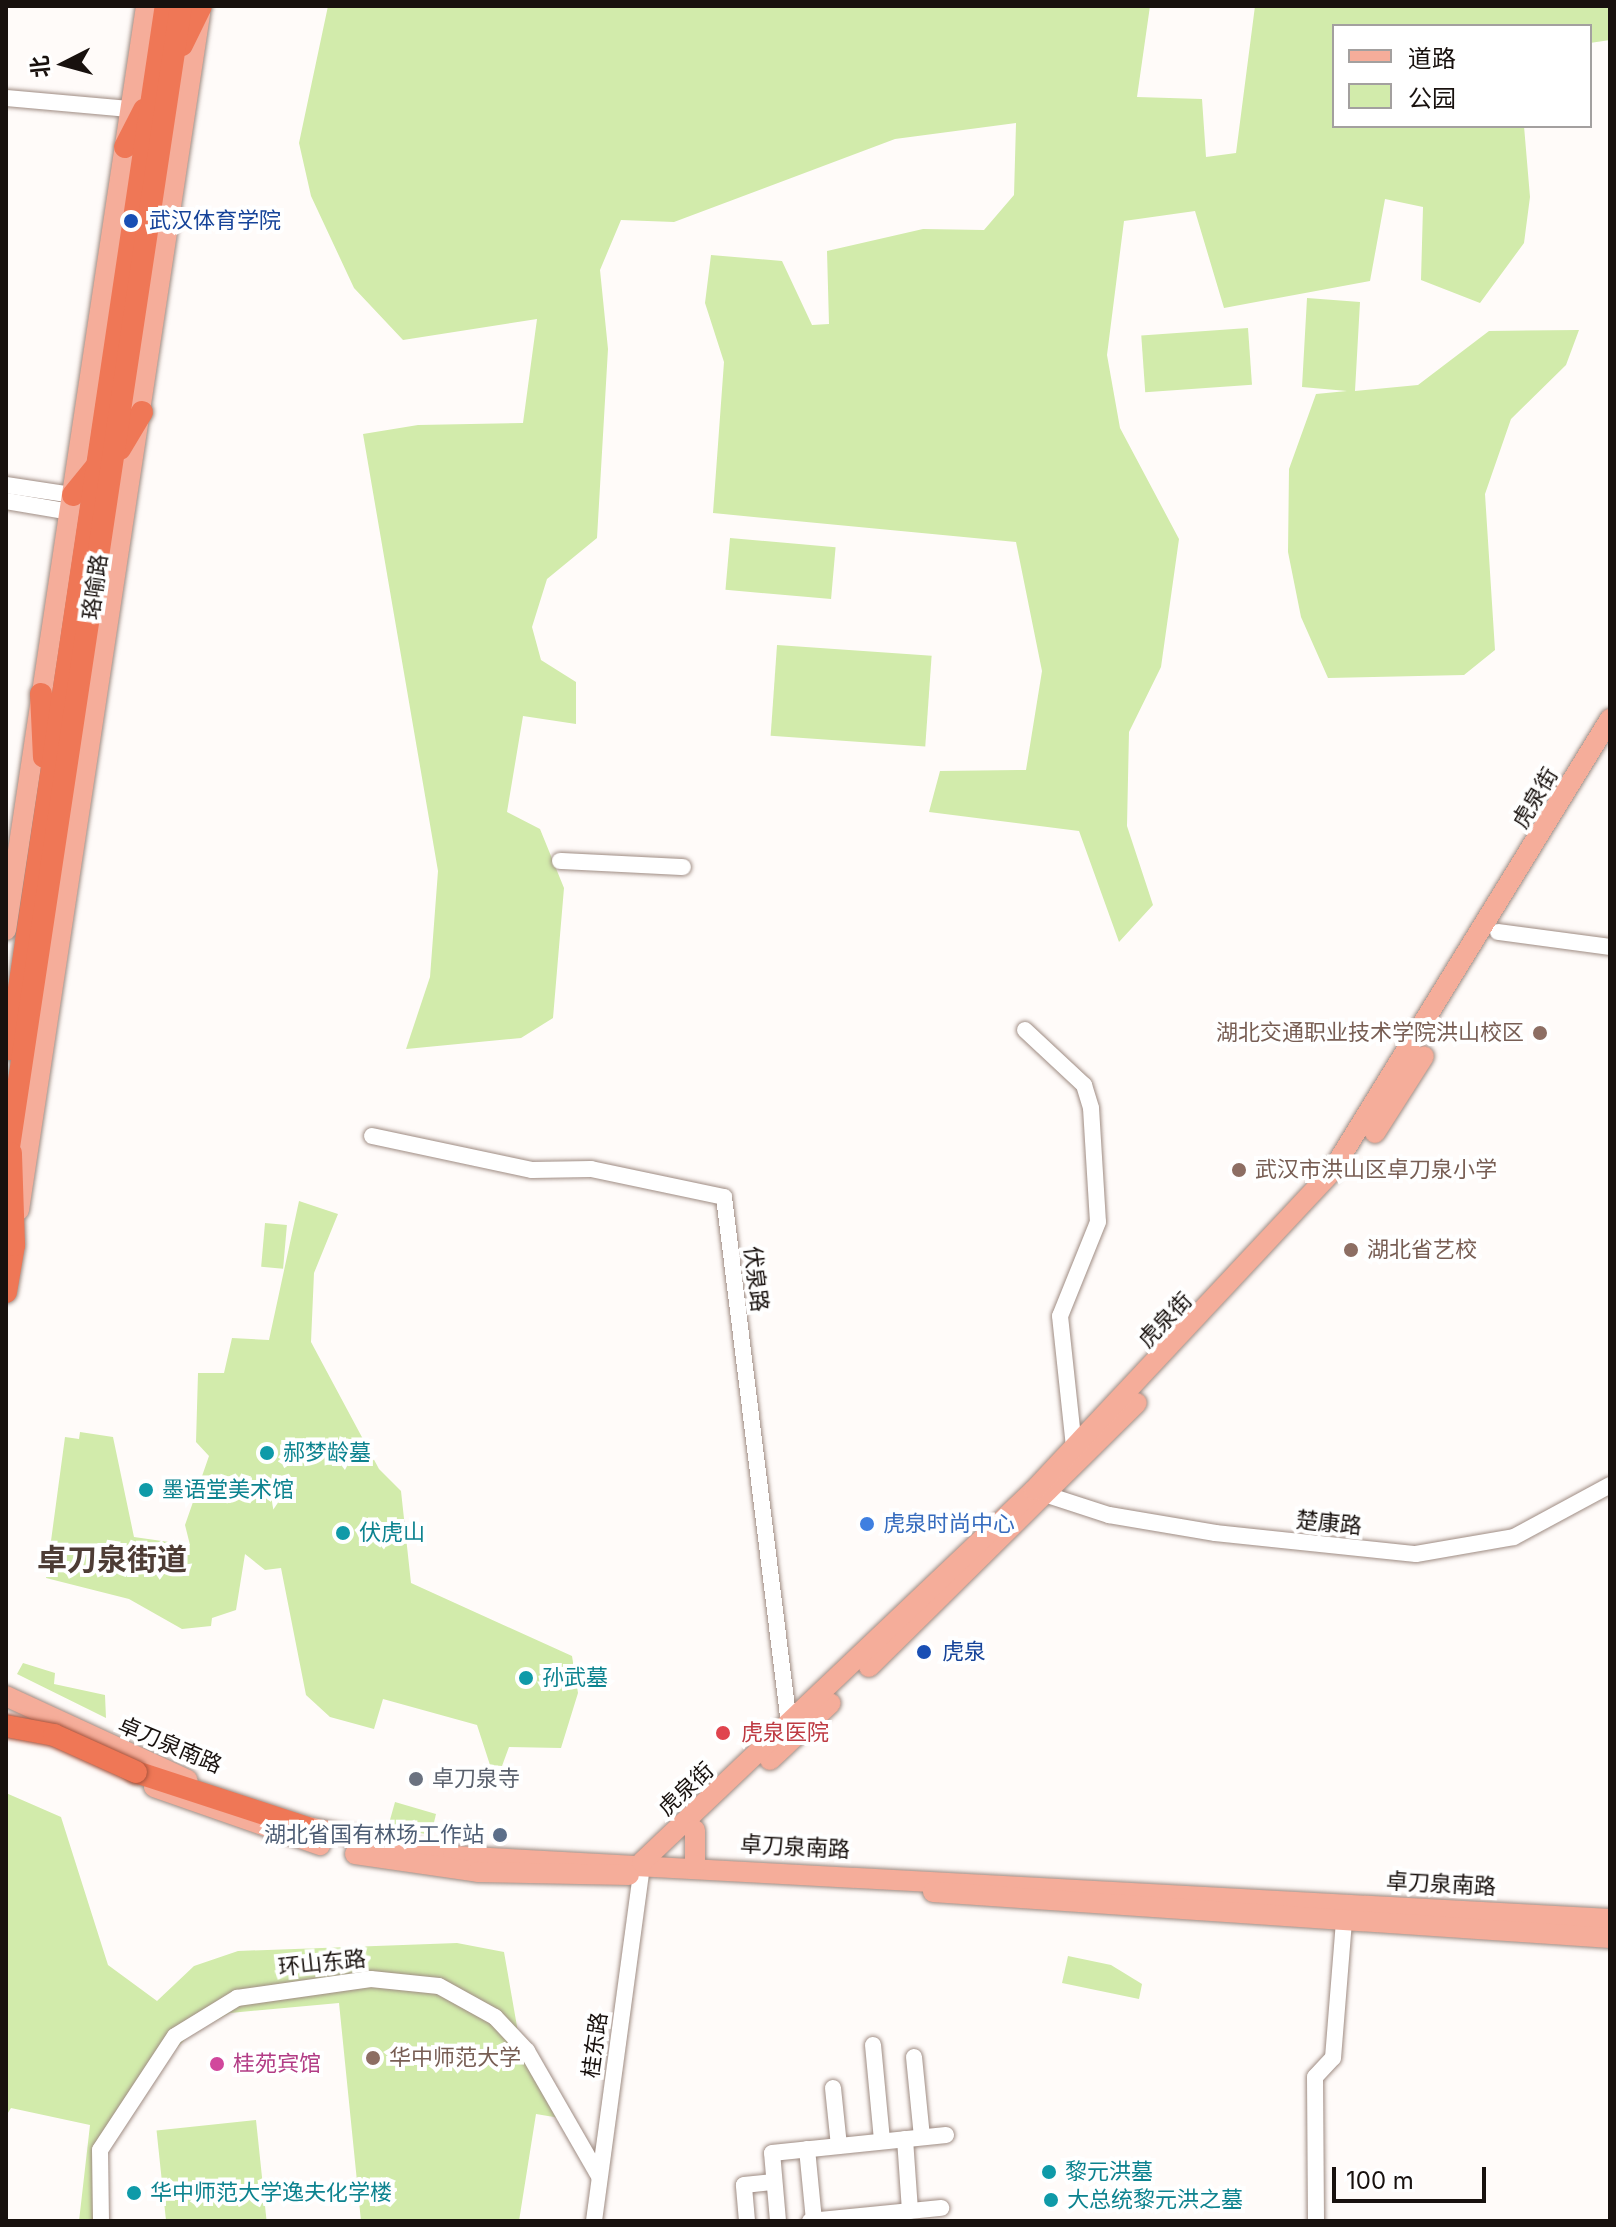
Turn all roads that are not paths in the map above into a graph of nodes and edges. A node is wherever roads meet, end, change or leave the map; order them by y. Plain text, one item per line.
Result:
1 (146, 6) edge
2 (166, 6) edge
3 (181, 6) edge
4 (201, 6) edge
5 (173, 64) junction
6 (152, 95) junction
7 (6, 98) edge
8 (130, 109) junction
9 (125, 147) junction
10 (142, 412) junction
11 (105, 464) junction
12 (6, 485) edge
13 (6, 501) edge
14 (72, 504) junction
15 (41, 694) junction
16 (1610, 719) edge
17 (1610, 743) edge
18 (46, 813) junction
19 (560, 861) dead end
20 (683, 867) dead end
21 (9, 885) edge
22 (6, 930) edge
23 (1498, 932) junction
24 (1610, 947) edge
25 (1025, 1030) dead end
26 (6, 1075) edge
27 (372, 1136) dead end
28 (10, 1140) junction
29 (6, 1167) edge
30 (14, 1245) junction
31 (6, 1292) edge
32 (1074, 1446) junction
33 (1610, 1485) edge
34 (1040, 1494) junction
35 (6, 1686) edge
36 (6, 1696) edge
37 (6, 1716) edge
38 (45, 1716) junction
39 (789, 1724) junction
40 (6, 1726) edge
41 (695, 1830) junction
42 (317, 1831) junction
43 (695, 1865) junction
44 (647, 1867) junction
45 (1610, 1919) edge
46 (1344, 1922) junction
47 (1610, 1938) edge
48 (873, 2045) dead end
49 (914, 2057) dead end
50 (833, 2088) dead end
51 (946, 2135) dead end
52 (913, 2138) junction
53 (882, 2141) junction
54 (839, 2146) junction
55 (807, 2149) junction
56 (599, 2176) junction
57 (774, 2182) junction
58 (941, 2208) dead end
59 (908, 2215) edge
60 (873, 2218) edge
61 (835, 2220) edge
62 (101, 2221) edge
63 (594, 2221) edge
64 (747, 2221) edge
65 (778, 2221) edge
66 (812, 2221) edge
67 (1316, 2221) edge

1 - 8 main road
2 - 6 highway, 珞喻路
3 - 5 highway, 珞喻路
4 - 5 highway
4 - 10 main road
5 - 11 highway, 珞喻路
6 - 9 highway
6 - 11 highway, 珞喻路
7 - 8 street
8 - 9 main road
9 - 14 main road
10 - 11 highway
10 - 30 main road
11 - 14 highway
11 - 18 highway, 珞喻路
11 - 28 highway, 珞喻路
12 - 14 street
13 - 14 street
14 - 15 main road
15 - 18 highway
15 - 21 main road
16 - 32 main road, 虎泉街
17 - 23 main road, 虎泉街
18 - 26 highway, 珞喻路
19 - 20 street
21 - 22 main road
23 - 24 street
23 - 34 main road, 虎泉街
25 - 32 street
27 - 39 street, 伏泉路
28 - 29 highway, 珞喻路
28 - 30 highway
30 - 31 highway
32 - 34 main road, 虎泉街
33 - 34 street, 楚康路
34 - 39 main road, 虎泉街
34 - 41 main road, 虎泉街
35 - 38 main road
36 - 38 main road, 卓刀泉南路
37 - 44 main road, 卓刀泉南路
38 - 42 main road, 卓刀泉南路
39 - 44 main road, 虎泉街
40 - 42 highway, bridge
41 - 43 main road
41 - 44 main road, 虎泉街
42 - 44 main road, 卓刀泉南路
43 - 44 main road, 卓刀泉南路
43 - 45 main road, 卓刀泉南路
44 - 46 main road, 卓刀泉南路
44 - 56 street, 桂东路
46 - 47 main road, 卓刀泉南路
46 - 67 street
48 - 53 street
49 - 52 street
50 - 54 street
51 - 52 street
52 - 53 street
52 - 59 street
53 - 54 street
54 - 55 street
55 - 57 street
55 - 66 street
56 - 62 street, 环山东路
56 - 63 street, 桂东路
57 - 64 street
57 - 65 street
58 - 59 street
59 - 60 street
60 - 61 street
61 - 66 street

